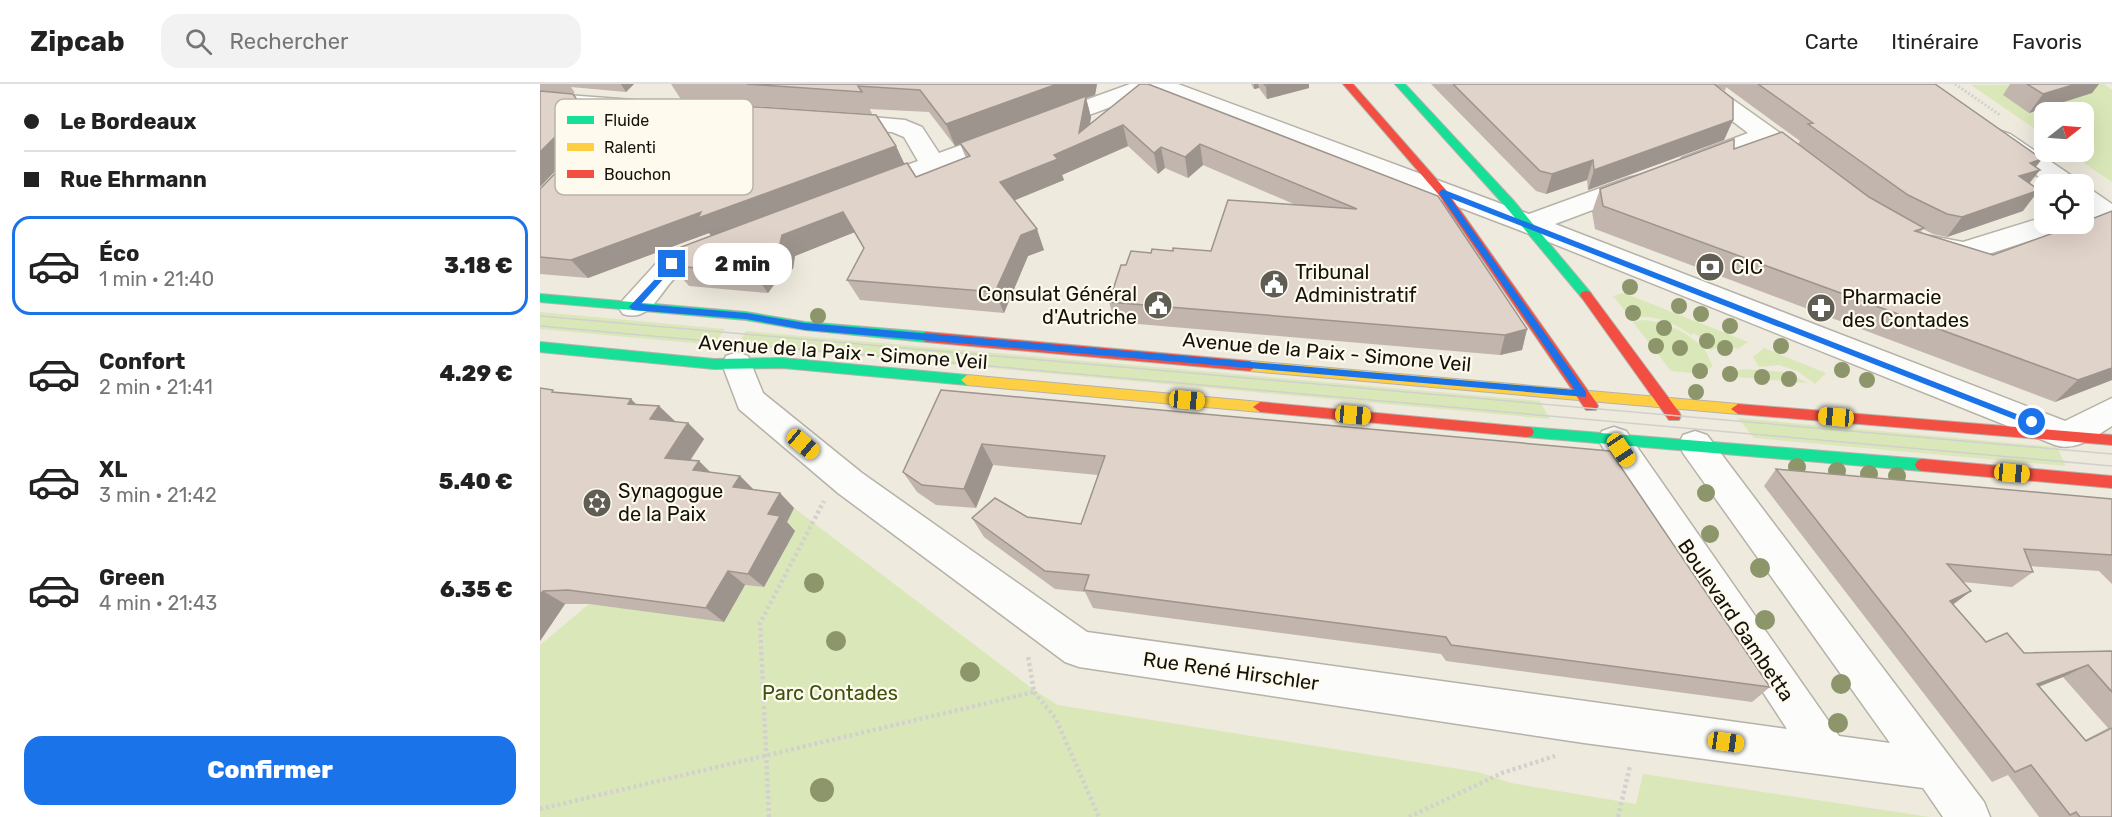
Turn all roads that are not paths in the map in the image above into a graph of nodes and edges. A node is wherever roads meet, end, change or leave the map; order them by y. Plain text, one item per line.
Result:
1 (655, 84) edge
2 (1154, 84) edge
3 (1348, 84) edge
4 (1400, 84) edge
5 (1696, 84) edge
6 (641, 99) edge
7 (540, 100) edge
8 (555, 101) edge
9 (813, 119) edge
10 (1981, 124) edge
11 (1767, 135) junction
12 (933, 164) junction
13 (2052, 174) edge
14 (1822, 177) edge
15 (1442, 192) junction
16 (846, 197) edge
17 (1529, 224) junction
18 (2034, 230) edge
19 (1911, 238) edge
20 (737, 239) edge
21 (540, 298) edge
22 (633, 307) junction
23 (540, 347) edge
24 (737, 364) junction
25 (1583, 395) junction
26 (1666, 403) junction
27 (2112, 411) edge
28 (1604, 426) junction
29 (2067, 436) junction
30 (2112, 440) edge
31 (1695, 444) junction
32 (2110, 484) edge
33 (1829, 757) junction
34 (1934, 770) junction
35 (1969, 817) edge

1 - 6 street
2 - 12 street
2 - 15 street
3 - 15 main road, Boulevard Gambetta
4 - 17 main road
5 - 11 street
7 - 8 street
9 - 12 street
10 - 13 street
11 - 14 street
11 - 17 street
12 - 16 street
15 - 17 street
15 - 25 main road, Boulevard Gambetta
17 - 26 main road
17 - 29 street
18 - 19 street
20 - 22 street
21 - 22 main road, Avenue de la Paix - Simone Veil
22 - 25 main road, Avenue de la Paix - Simone Veil
23 - 24 main road, Avenue de la Paix - Simone Veil
24 - 28 main road, Avenue de la Paix - Simone Veil
24 - 33 street, Rue René Hirschler
25 - 26 main road, Avenue de la Paix - Simone Veil
25 - 28 main road, Boulevard Gambetta
26 - 29 main road, Avenue de la Paix - Simone Veil
26 - 31 main road
27 - 29 street
28 - 31 main road, Avenue de la Paix - Simone Veil
28 - 33 street, Boulevard Gambetta
29 - 30 main road, Avenue de la Paix - Simone Veil
31 - 32 main road, Avenue de la Paix - Simone Veil
31 - 34 street
33 - 34 street
34 - 35 street

